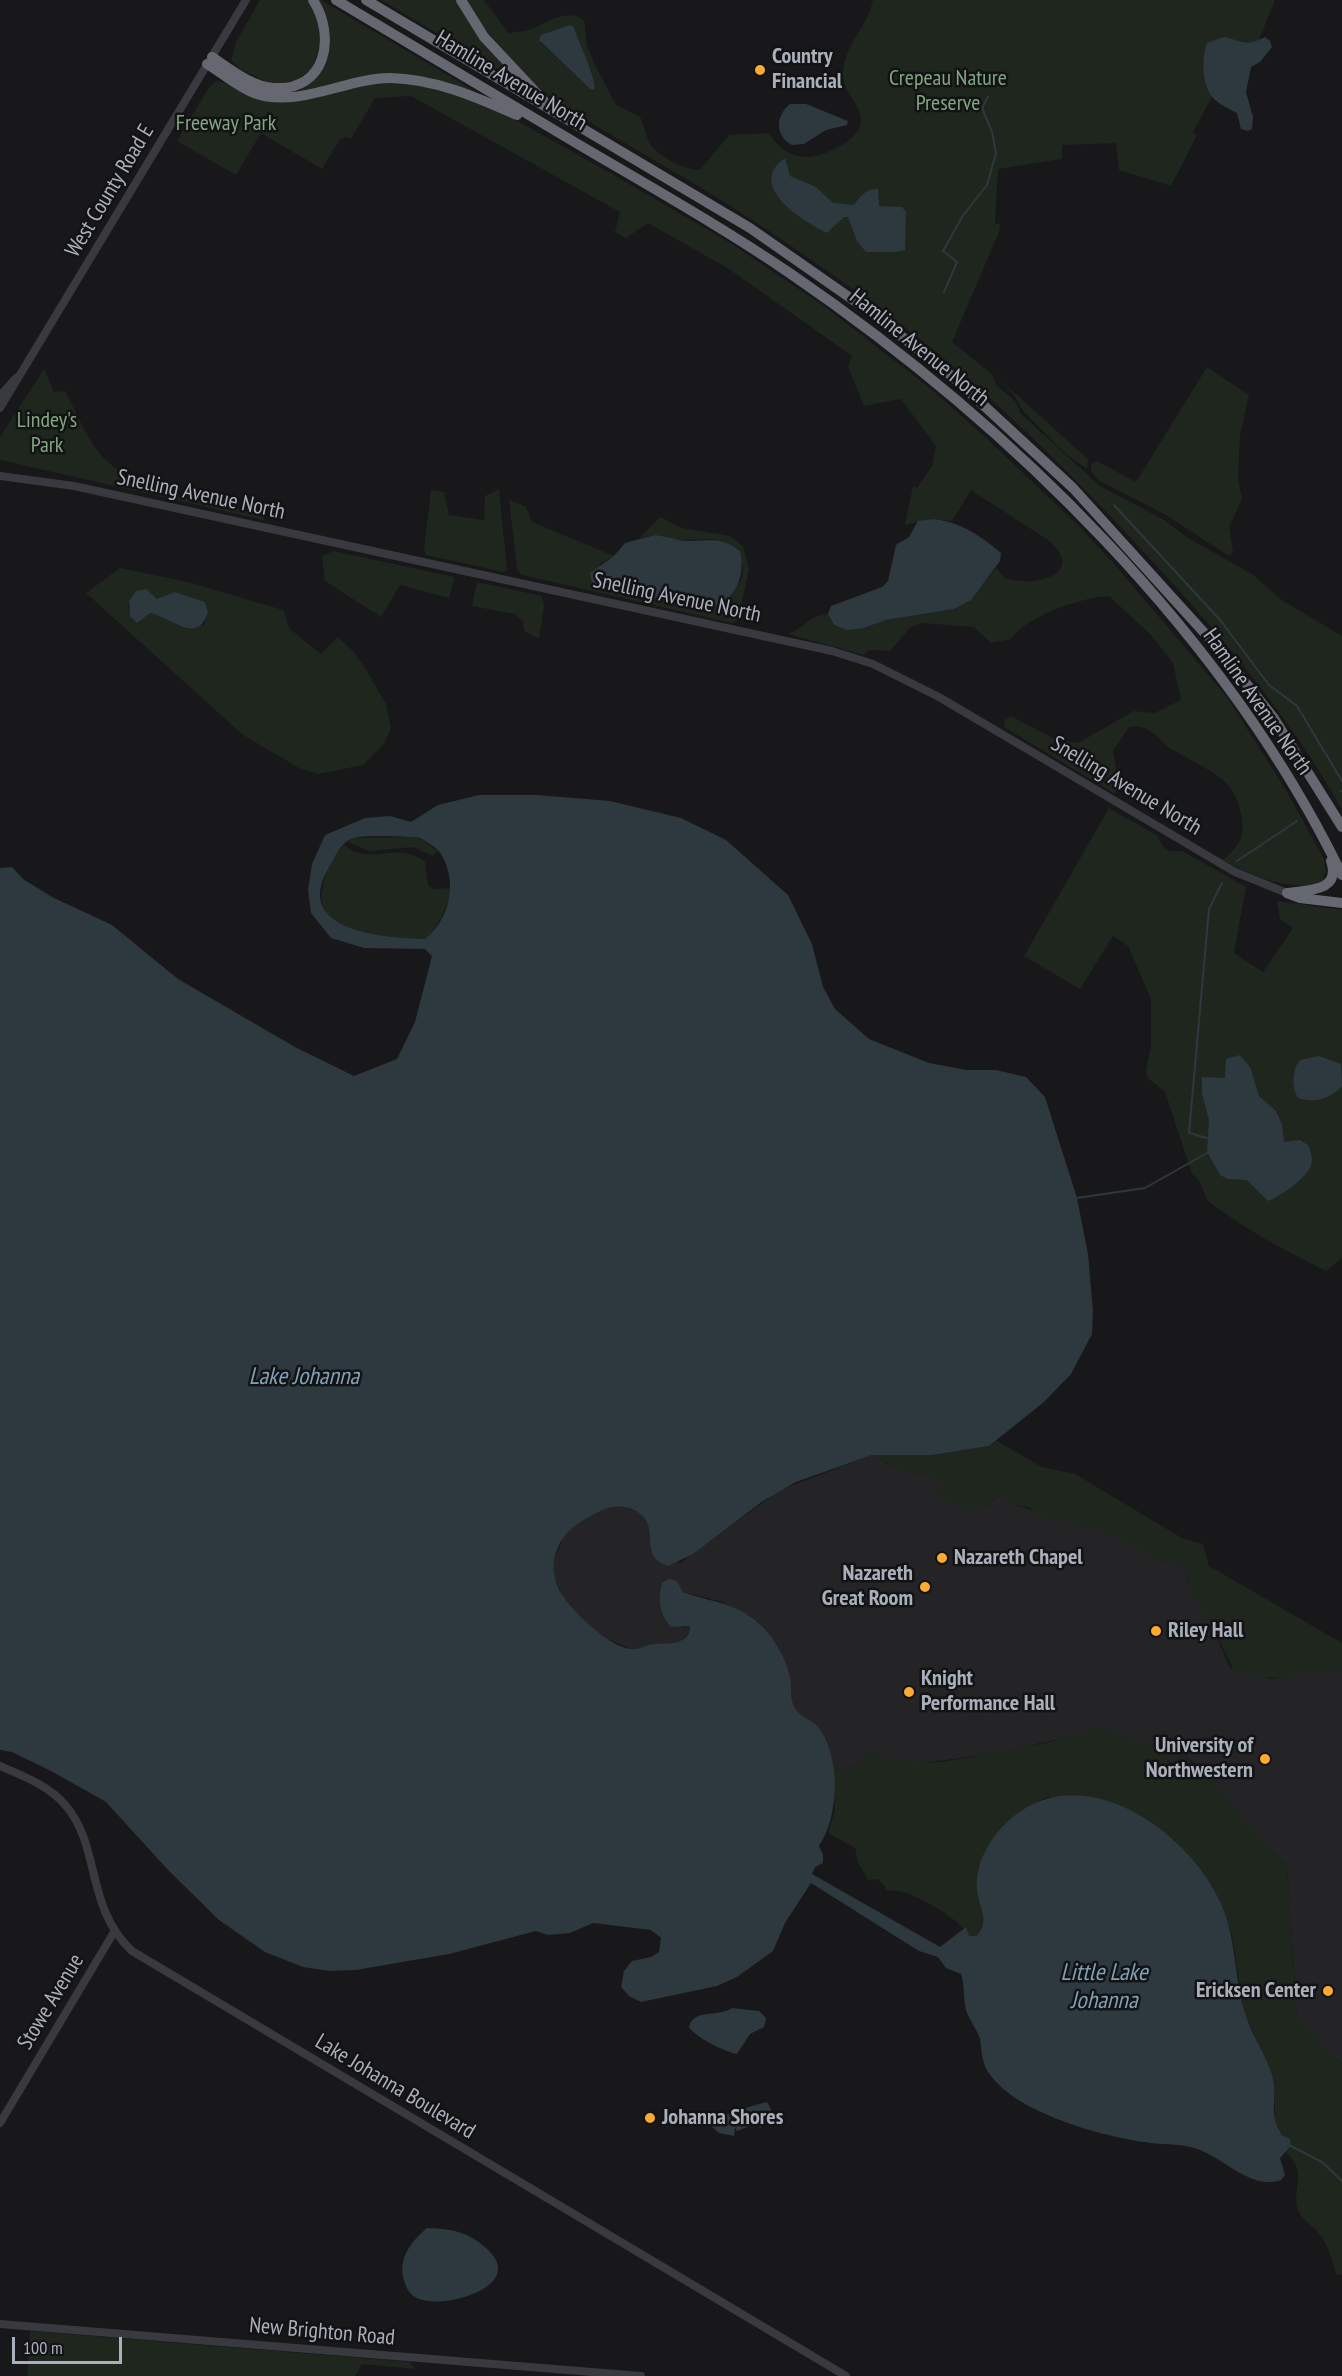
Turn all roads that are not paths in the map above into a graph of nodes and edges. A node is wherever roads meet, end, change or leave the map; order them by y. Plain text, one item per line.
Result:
1 (246, 0) edge
2 (313, 0) edge
3 (336, 0) edge
4 (366, 0) edge
5 (461, 0) edge
6 (209, 61) junction
7 (552, 110) junction
8 (559, 133) junction
9 (22, 369) junction
10 (0, 396) edge
11 (0, 408) edge
12 (3, 474) edge
13 (1311, 815) junction
14 (1342, 827) edge
15 (1342, 875) edge
16 (1287, 892) junction
17 (1342, 903) edge
18 (0, 1766) edge
19 (114, 1932) junction
20 (0, 2123) edge
21 (0, 2324) edge
22 (831, 2372) edge
23 (641, 2376) edge
24 (846, 2376) edge

1 - 6 street, West County Road E
2 - 6 highway
3 - 8 highway, Hamline Avenue North
4 - 7 highway, Hamline Avenue North
5 - 7 highway
6 - 8 highway
6 - 9 street, West County Road E
7 - 14 highway, Hamline Avenue North
8 - 13 highway, Hamline Avenue North
9 - 10 street, West County Road E
9 - 11 street, West County Road E
12 - 16 street, Snelling Avenue North
13 - 15 highway, Hamline Avenue North
13 - 16 highway
16 - 17 highway
18 - 19 street, Lake Johanna Boulevard
19 - 20 street, Stowe Avenue
19 - 22 street, Lake Johanna Boulevard
21 - 23 street, New Brighton Road
22 - 24 street, Lake Johanna Boulevard

